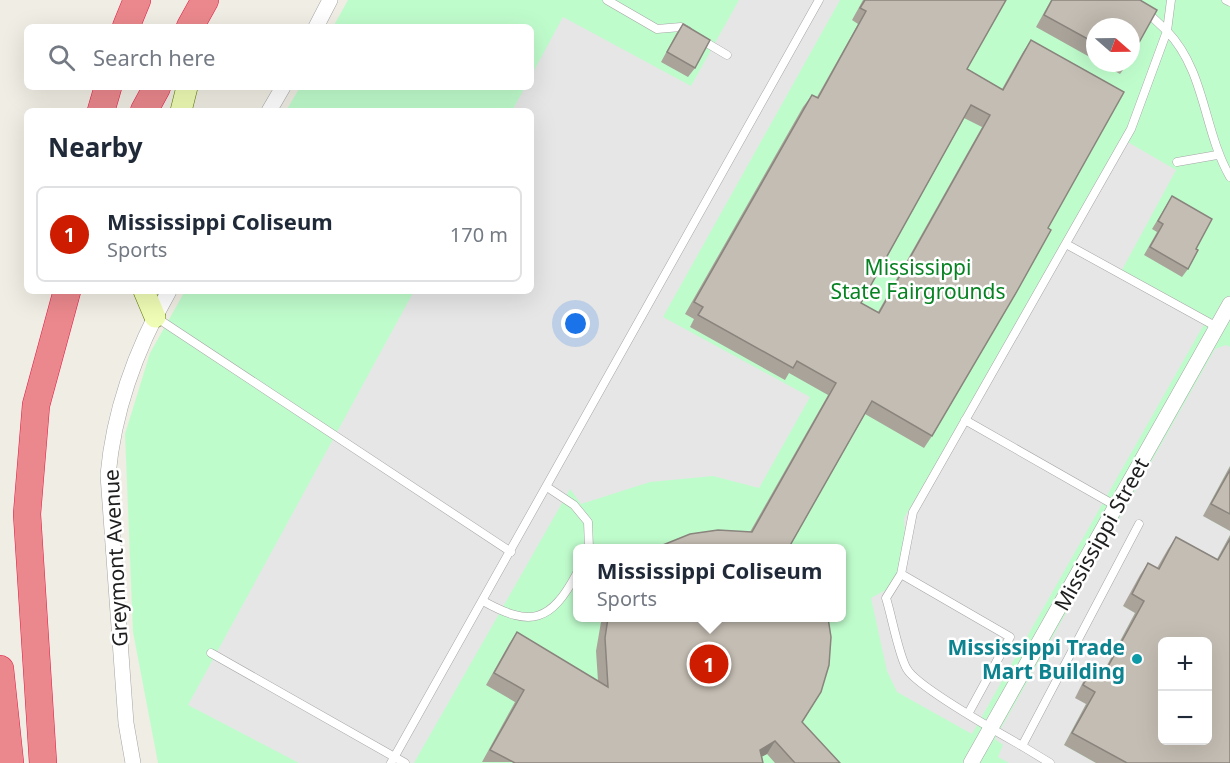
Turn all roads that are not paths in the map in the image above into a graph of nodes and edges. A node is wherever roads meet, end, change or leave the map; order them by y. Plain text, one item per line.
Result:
1 (137, 0) edge
2 (205, 0) edge
3 (213, 0) edge
4 (330, 0) edge
5 (607, 0) edge
6 (819, 0) edge
7 (1134, 0) edge
8 (1171, 0) edge
9 (1226, 0) edge
10 (1230, 2) edge
11 (127, 24) edge
12 (192, 24) edge
13 (203, 24) edge
14 (318, 24) edge
15 (1167, 31) junction
16 (727, 55) dead end
17 (107, 90) edge
18 (155, 90) edge
19 (186, 90) edge
20 (281, 90) edge
21 (102, 108) edge
22 (146, 108) edge
23 (182, 108) edge
24 (271, 108) edge
25 (1217, 155) junction
26 (1177, 162) dead end
27 (1230, 177) edge
28 (1066, 244) junction
29 (65, 294) edge
30 (145, 294) edge
31 (167, 294) edge
32 (1230, 304) edge
33 (154, 317) junction
34 (1223, 331) edge
35 (965, 420) junction
36 (547, 487) junction
37 (1116, 506) junction
38 (1138, 524) dead end
39 (589, 544) edge
40 (511, 552) junction
41 (901, 574) junction
42 (573, 581) edge
43 (483, 601) junction
44 (211, 653) dead end
45 (0, 669) edge
46 (968, 714) junction
47 (990, 728) junction
48 (1022, 746) junction
49 (393, 760) edge
50 (10, 762) edge
51 (45, 763) edge
52 (133, 763) edge
53 (405, 763) edge
54 (971, 763) edge
55 (1050, 763) edge

1 - 11 highway
2 - 12 highway
3 - 13 main road
4 - 14 street
5 - 16 lane
6 - 36 lane
7 - 15 lane
8 - 15 lane
9 - 10 lane
15 - 25 lane
15 - 28 lane
17 - 21 highway
18 - 22 highway
19 - 23 main road
20 - 24 street
25 - 26 lane
25 - 27 lane
28 - 34 lane
28 - 35 lane
29 - 51 highway
30 - 33 main road
31 - 33 street, Greymont Avenue
32 - 34 street, Mississippi Street
33 - 40 lane
33 - 52 street, Greymont Avenue
34 - 37 street, Mississippi Street
35 - 37 lane
35 - 41 lane
36 - 39 lane
36 - 40 lane
37 - 47 street, Mississippi Street
38 - 48 lane
40 - 43 lane
41 - 46 lane
41 - 46 lane
42 - 43 lane
43 - 49 lane
44 - 49 lane
45 - 50 highway
46 - 47 lane
47 - 48 lane
47 - 54 street, Mississippi Street
48 - 55 lane
49 - 53 lane

